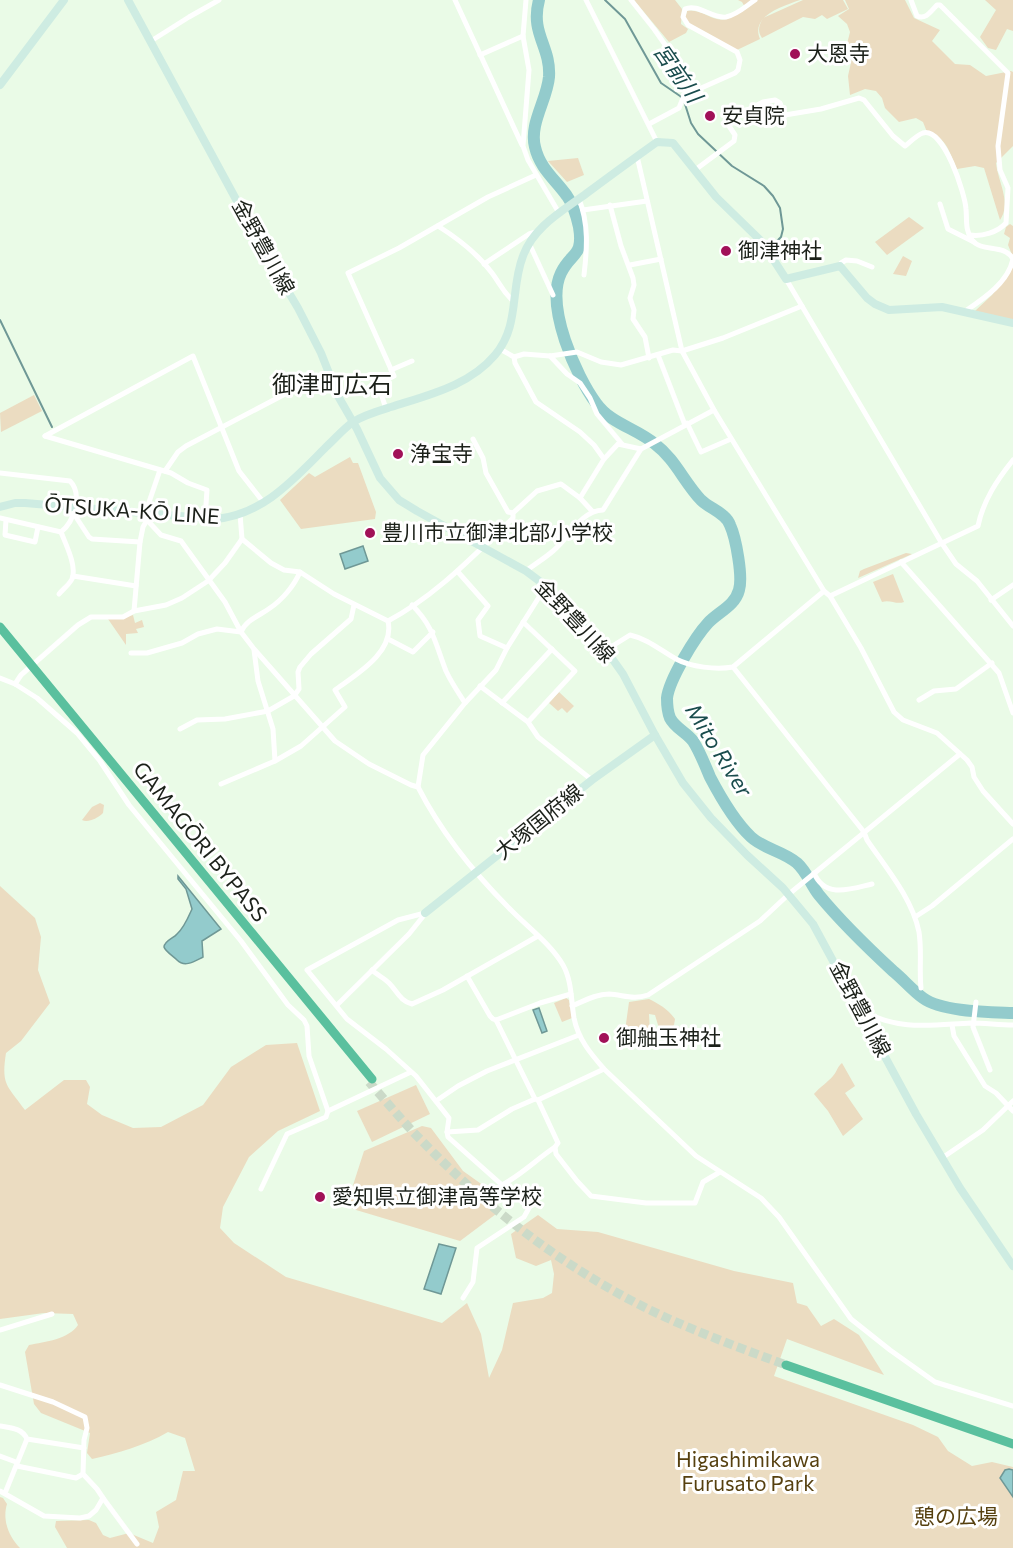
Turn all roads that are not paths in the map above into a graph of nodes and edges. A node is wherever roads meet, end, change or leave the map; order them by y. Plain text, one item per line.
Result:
1 (64, 0) edge
2 (128, 0) edge
3 (219, 0) edge
4 (455, 0) edge
5 (526, 0) edge
6 (586, 0) edge
7 (630, 0) edge
8 (755, 0) edge
9 (911, 0) edge
10 (523, 36) junction
11 (151, 41) junction
12 (480, 55) junction
13 (0, 85) edge
14 (697, 90) junction
15 (649, 124) junction
16 (657, 142) junction
17 (523, 146) junction
18 (638, 156) junction
19 (695, 170) junction
20 (536, 175) junction
21 (646, 201) junction
22 (574, 202) junction
23 (940, 204) dead end
24 (610, 205) junction
25 (583, 210) junction
26 (559, 213) junction
27 (438, 226) junction
28 (539, 231) junction
29 (970, 236) junction
30 (529, 243) junction
31 (975, 243) junction
32 (661, 258) junction
33 (484, 264) junction
34 (630, 265) junction
35 (840, 266) junction
36 (872, 267) dead end
37 (584, 275) dead end
38 (786, 279) junction
39 (553, 295) dead end
40 (515, 303) junction
41 (802, 306) junction
42 (964, 312) junction
43 (1013, 323) edge
44 (500, 349) junction
45 (682, 351) junction
46 (658, 355) junction
47 (550, 356) junction
48 (514, 357) junction
49 (649, 358) junction
50 (412, 361) dead end
51 (391, 370) junction
52 (328, 371) junction
53 (386, 409) junction
54 (714, 410) junction
55 (352, 423) junction
56 (686, 424) junction
57 (221, 427) junction
58 (473, 439) dead end
59 (731, 439) junction
60 (622, 444) junction
61 (641, 448) junction
62 (604, 459) junction
63 (1013, 460) edge
64 (163, 471) junction
65 (0, 473) edge
66 (580, 498) junction
67 (264, 503) junction
68 (0, 507) edge
69 (75, 511) junction
70 (592, 511) junction
71 (513, 513) junction
72 (240, 514) junction
73 (147, 517) junction
74 (3, 519) edge
75 (205, 519) junction
76 (38, 527) junction
77 (61, 532) junction
78 (242, 539) junction
79 (140, 542) junction
80 (941, 542) junction
81 (483, 547) junction
82 (901, 562) junction
83 (526, 571) junction
84 (300, 572) junction
85 (458, 572) junction
86 (73, 576) junction
87 (208, 581) junction
88 (546, 585) junction
89 (1013, 585) edge
90 (136, 586) junction
91 (824, 591) junction
92 (59, 594) dead end
93 (831, 596) junction
94 (991, 600) junction
95 (354, 605) junction
96 (412, 605) junction
97 (134, 611) junction
98 (1010, 620) edge
99 (388, 621) junction
100 (523, 622) junction
101 (0, 627) edge
102 (1013, 627) edge
103 (0, 632) edge
104 (241, 632) junction
105 (433, 632) junction
106 (388, 639) junction
107 (507, 648) junction
108 (254, 649) junction
109 (552, 649) junction
110 (606, 650) junction
111 (131, 654) dead end
112 (992, 663) junction
113 (733, 667) junction
114 (0, 678) edge
115 (15, 684) junction
116 (480, 686) junction
117 (294, 696) junction
118 (919, 700) dead end
119 (465, 703) junction
120 (502, 703) junction
121 (268, 711) junction
122 (1013, 712) edge
123 (528, 722) junction
124 (322, 726) junction
125 (180, 729) dead end
126 (655, 735) junction
127 (89, 739) junction
128 (960, 754) junction
129 (275, 761) junction
130 (592, 780) junction
131 (222, 784) dead end
132 (418, 787) junction
133 (1013, 824) edge
134 (864, 832) junction
135 (1013, 839) edge
136 (476, 873) junction
137 (812, 875) junction
138 (872, 884) dead end
139 (789, 894) junction
140 (425, 913) junction
141 (915, 917) junction
142 (538, 936) junction
143 (372, 970) junction
144 (468, 976) junction
145 (921, 988) dead end
146 (571, 994) junction
147 (976, 1002) dead end
148 (336, 1005) junction
149 (572, 1006) junction
150 (860, 1010) junction
151 (496, 1020) junction
152 (973, 1023) junction
153 (952, 1025) junction
154 (1013, 1025) edge
155 (579, 1035) junction
156 (516, 1061) junction
157 (604, 1069) junction
158 (990, 1070) dead end
159 (411, 1072) junction
160 (371, 1081) tunnel mouth
161 (536, 1100) junction
162 (436, 1101) junction
163 (1013, 1101) edge
164 (1007, 1106) junction
165 (328, 1111) junction
166 (1013, 1111) edge
167 (447, 1132) junction
168 (555, 1147) junction
169 (942, 1158) junction
170 (720, 1172) junction
171 (502, 1185) junction
172 (261, 1189) dead end
173 (1013, 1266) edge
174 (463, 1298) dead end
175 (52, 1314) dead end
176 (0, 1330) edge
177 (787, 1364) tunnel mouth
178 (0, 1385) edge
179 (1013, 1406) edge
180 (0, 1426) edge
181 (27, 1439) junction
182 (1013, 1442) edge
183 (84, 1448) junction
184 (0, 1456) edge
185 (17, 1464) junction
186 (83, 1474) junction
187 (2, 1492) edge
188 (103, 1498) junction
189 (137, 1544) dead end

1 - 13 main road
2 - 11 main road, 金野豊川線
3 - 11 street
4 - 12 street
5 - 10 street
6 - 15 street
7 - 14 street
8 - 14 street
9 - 29 street
10 - 12 street
10 - 17 street
11 - 52 main road, 金野豊川線
12 - 17 street
14 - 15 street
15 - 16 street
16 - 18 main road, ŌTSUKA-KŌ LINE
16 - 19 main road
17 - 20 street
18 - 21 street
18 - 22 main road, ŌTSUKA-KŌ LINE
19 - 29 street
19 - 38 main road
20 - 26 street
20 - 27 street
21 - 24 street
21 - 32 street
22 - 25 street
22 - 26 main road, ŌTSUKA-KŌ LINE
23 - 31 street
24 - 25 street
24 - 34 street
25 - 37 street
26 - 28 main road, ŌTSUKA-KŌ LINE
27 - 33 street
27 - 51 street
28 - 30 main road, ŌTSUKA-KŌ LINE
28 - 33 street
29 - 31 street
30 - 39 street
30 - 40 main road, ŌTSUKA-KŌ LINE
31 - 42 street
32 - 34 street
32 - 45 street
33 - 40 street
34 - 49 street
35 - 36 street
35 - 38 main road
35 - 42 main road
38 - 41 street
40 - 44 main road, ŌTSUKA-KŌ LINE
41 - 45 street
41 - 80 street
42 - 43 main road
44 - 48 street
44 - 53 main road, ŌTSUKA-KŌ LINE
45 - 46 street
45 - 54 street
46 - 49 street
46 - 56 street
47 - 48 street
47 - 49 street
47 - 60 street
48 - 62 street
50 - 51 street
51 - 53 street
52 - 55 main road, 金野豊川線
52 - 57 street
53 - 55 main road, ŌTSUKA-KŌ LINE
54 - 56 street
54 - 59 street
55 - 67 main road, ŌTSUKA-KŌ LINE
55 - 81 main road, 金野豊川線
56 - 59 street
56 - 61 street
57 - 64 street
57 - 64 street
57 - 67 street
58 - 71 street
59 - 91 street
60 - 61 street
60 - 62 street
61 - 70 street
62 - 66 street
63 - 80 street
64 - 73 street
64 - 75 street
65 - 69 street
66 - 70 street
66 - 71 street
67 - 72 main road, ŌTSUKA-KŌ LINE
68 - 69 main road, ŌTSUKA-KŌ LINE
69 - 73 main road, ŌTSUKA-KŌ LINE
69 - 77 street
69 - 79 street
70 - 83 street
71 - 81 street
72 - 75 main road, ŌTSUKA-KŌ LINE
72 - 78 street
73 - 75 main road, ŌTSUKA-KŌ LINE
73 - 79 street
73 - 87 street
74 - 76 street
74 - 76 street
76 - 77 street
77 - 86 street
78 - 84 street
78 - 87 street
79 - 90 street
80 - 82 street
80 - 94 street
81 - 83 main road, 金野豊川線
81 - 85 street
82 - 93 street
82 - 112 street
83 - 88 main road, 金野豊川線
84 - 95 street
84 - 104 street
85 - 96 street
85 - 107 street
86 - 90 street
86 - 92 street
87 - 97 street
87 - 104 street
88 - 100 street
88 - 110 main road, 金野豊川線
89 - 94 street
90 - 97 street
91 - 93 street
91 - 113 street
93 - 128 street
94 - 98 street
95 - 99 street
95 - 117 street
96 - 99 street
96 - 105 street
97 - 115 street
98 - 102 street
99 - 106 street
100 - 107 street
100 - 109 street
101 - 127 highway, GAMAGŌRI BYPASS
103 - 127 highway
104 - 108 street
104 - 111 street
105 - 106 street
105 - 119 street
106 - 124 street
107 - 116 street
108 - 117 street
108 - 121 street
109 - 120 street
109 - 123 street
110 - 113 street
110 - 126 main road, 金野豊川線
112 - 118 street
112 - 122 street
113 - 134 street
114 - 115 street
115 - 165 street
116 - 119 street
116 - 120 street
117 - 121 street
117 - 124 street
119 - 132 street
120 - 123 street
121 - 125 street
121 - 129 street
123 - 130 street
124 - 129 street
124 - 132 street
126 - 130 main road, 大塚国府線
126 - 139 main road, 金野豊川線
127 - 160 highway, GAMAGŌRI BYPASS
128 - 133 street
128 - 134 street
129 - 131 street
130 - 136 main road, 大塚国府線
132 - 136 street
134 - 137 street
134 - 141 street
135 - 141 street
136 - 140 main road, 大塚国府線
136 - 142 street
137 - 138 street
137 - 139 street
139 - 149 street
139 - 150 main road, 金野豊川線
140 - 143 street
140 - 148 street
141 - 145 street
142 - 144 street
142 - 146 street
143 - 144 street
143 - 148 street
144 - 151 street
146 - 149 street
146 - 151 street
147 - 152 street
148 - 159 street
149 - 155 street
150 - 153 street
150 - 169 main road, 金野豊川線
151 - 156 street
152 - 153 street
152 - 154 street
152 - 158 street
153 - 164 street
155 - 156 street
155 - 157 street
156 - 161 street
156 - 162 street
157 - 161 street
157 - 170 street
159 - 162 street
159 - 165 street
161 - 167 street
161 - 168 street
162 - 167 street
163 - 164 street
164 - 166 street
164 - 169 street
165 - 172 street
167 - 171 street
168 - 170 street
168 - 171 street
169 - 173 main road, 金野豊川線
170 - 179 street
171 - 174 street
175 - 176 street
177 - 182 highway
178 - 183 street
180 - 181 street
181 - 183 street
181 - 185 street
183 - 186 street
184 - 185 street
185 - 186 street
185 - 187 street
186 - 188 street
187 - 188 street
188 - 189 street

